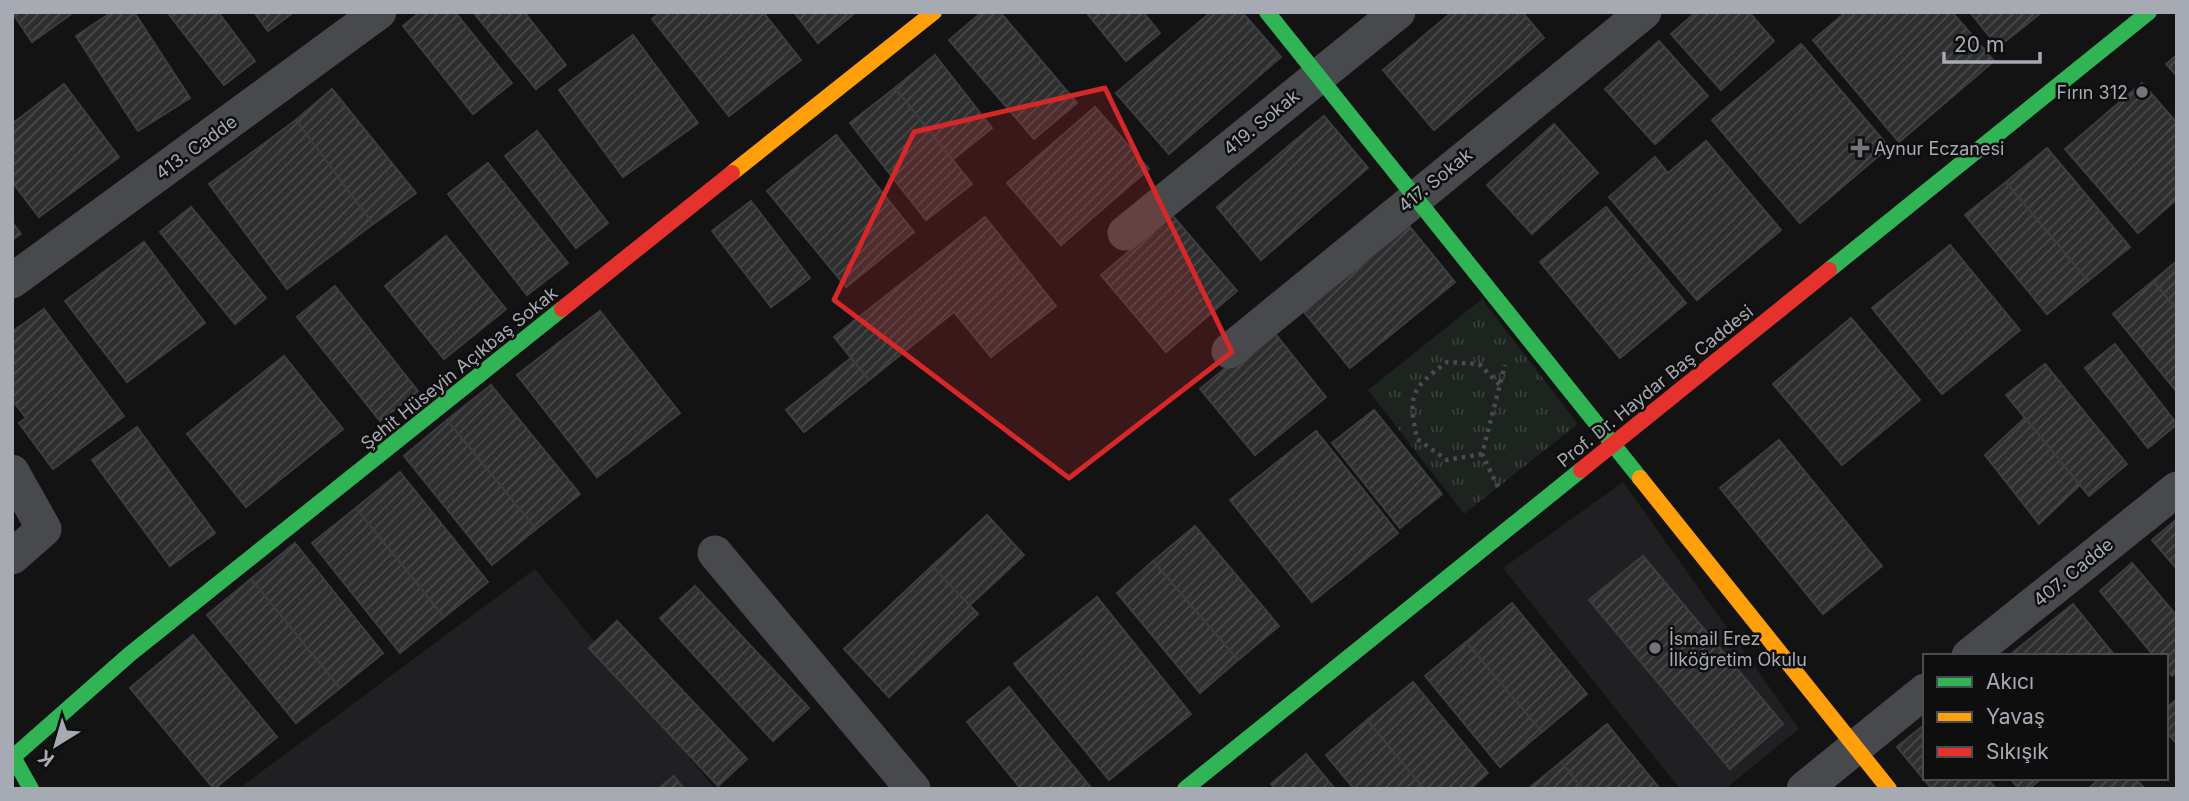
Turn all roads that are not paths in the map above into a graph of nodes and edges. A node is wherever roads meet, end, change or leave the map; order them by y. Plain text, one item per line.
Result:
1 (379, 12) edge
2 (934, 12) edge
3 (1267, 12) edge
4 (1398, 12) edge
5 (1644, 12) edge
6 (2149, 12) edge
7 (1319, 75) junction
8 (1416, 195) junction
9 (1125, 233) dead end
10 (12, 281) edge
11 (1228, 351) dead end
12 (1615, 443) junction
13 (12, 472) edge
14 (2177, 489) edge
15 (715, 553) dead end
16 (12, 557) edge
17 (1971, 654) edge
18 (1923, 693) edge
19 (1856, 747) junction
20 (13, 757) edge
21 (31, 789) edge
22 (912, 789) edge
23 (1185, 789) edge
24 (1804, 789) edge
25 (1889, 789) edge

1 - 10 street, 413. Cadde
2 - 20 street, Şehit Hüseyin Açıkbaş Sokak
3 - 7 street
4 - 7 street, 419. Sokak
5 - 8 street, 417. Sokak
6 - 12 street, Prof. Dr. Haydar Baş Caddesi
7 - 8 street
7 - 9 street, 419. Sokak
8 - 11 street, 417. Sokak
8 - 12 street
12 - 19 street
12 - 23 street, Prof. Dr. Haydar Baş Caddesi
13 - 16 street
14 - 17 street, 407. Cadde
15 - 22 street
18 - 19 street
19 - 24 street
19 - 25 street
20 - 21 street

